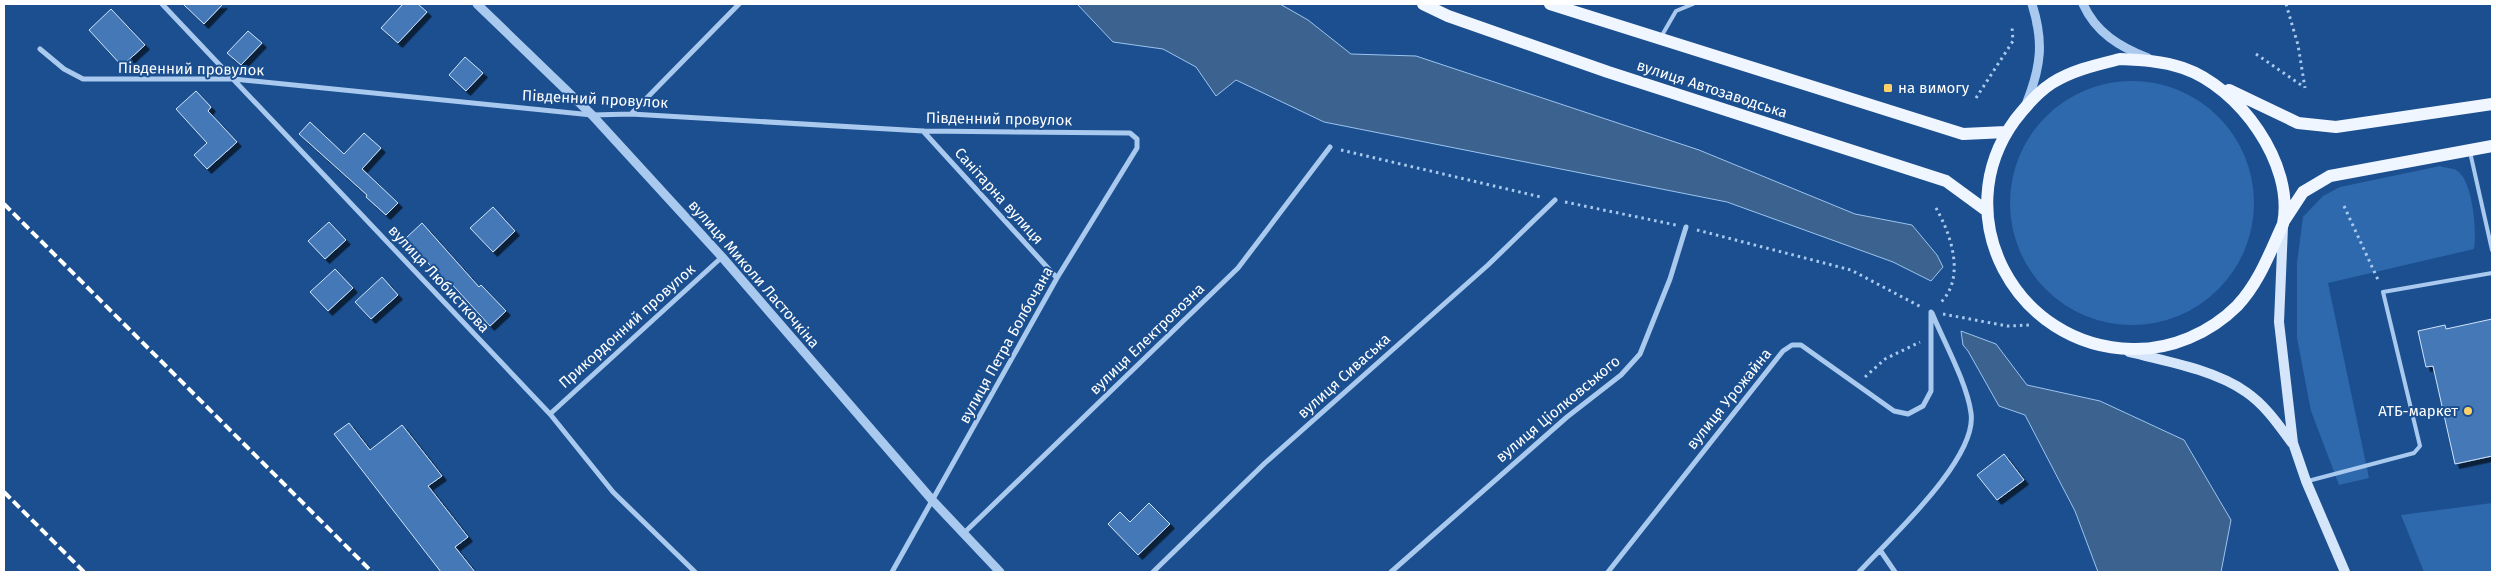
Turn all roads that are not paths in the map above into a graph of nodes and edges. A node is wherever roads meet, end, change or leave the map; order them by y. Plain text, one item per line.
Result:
1 (162, 4) edge
2 (477, 4) edge
3 (739, 4) edge
4 (1423, 4) edge
5 (1550, 4) edge
6 (1692, 4) edge
7 (2032, 4) edge
8 (2083, 4) edge
9 (1660, 40) junction
10 (40, 49) dead end
11 (2156, 60) junction
12 (233, 79) junction
13 (2212, 82) junction
14 (2492, 104) edge
15 (2024, 108) junction
16 (631, 114) junction
17 (592, 115) junction
18 (923, 131) junction
19 (2006, 132) junction
20 (1130, 133) joint
21 (2492, 146) edge
22 (1330, 147) road end
23 (2470, 150) junction
24 (1555, 200) road end
25 (1987, 211) junction
26 (2283, 224) junction
27 (1686, 227) road end
28 (2492, 250) edge
29 (722, 257) junction
30 (2492, 273) edge
31 (1057, 278) junction
32 (2114, 348) junction
33 (550, 414) junction
34 (2293, 444) junction
35 (2306, 481) junction
36 (933, 501) junction
37 (964, 533) junction
38 (1880, 550) junction
39 (695, 572) edge
40 (892, 572) edge
41 (1000, 572) edge
42 (1153, 572) edge
43 (1392, 572) edge
44 (1608, 572) edge
45 (1858, 572) edge
46 (1895, 572) edge
47 (2345, 572) edge

1 - 12 street, вулиця Любисткова
2 - 17 street, вулиця Миколи Ласточкіна
3 - 16 street
4 - 25 main road, вулиця Автозаводська
5 - 9 main road, вулиця Автозаводська
6 - 9 lane
7 - 15 street
8 - 11 street
9 - 19 main road, вулиця Автозаводська
10 - 12 street, Південний провулок
11 - 13 main road
11 - 15 main road
12 - 17 street, Південний провулок
12 - 33 street, вулиця Любисткова
13 - 14 main road
13 - 26 main road
15 - 19 main road
16 - 17 street, Південний провулок
16 - 18 street, Південний провулок
17 - 29 street, вулиця Миколи Ласточкіна
18 - 20 street, Південний провулок
18 - 31 street, Санітарна вулиця
19 - 25 main road
20 - 31 street, вулиця Петра Болбочана
21 - 23 main road
22 - 37 street, вулиця Електровозна
23 - 26 main road
23 - 28 lane
24 - 42 street, вулиця Сиваська
25 - 32 main road
26 - 32 main road
26 - 34 main road
27 - 43 street, вулиця Ціолковського
29 - 33 street, Прикордонний провулок
29 - 36 street, вулиця Миколи Ласточкіна
30 - 35 lane
31 - 36 street, вулиця Петра Болбочана
32 - 34 main road
33 - 39 street, вулиця Любисткова
34 - 35 main road
35 - 47 main road
36 - 37 street, вулиця Миколи Ласточкіна
36 - 40 street, вулиця Петра Болбочана
37 - 41 street, вулиця Миколи Ласточкіна
38 - 44 street, вулиця Урожайна
38 - 45 street
38 - 46 street

